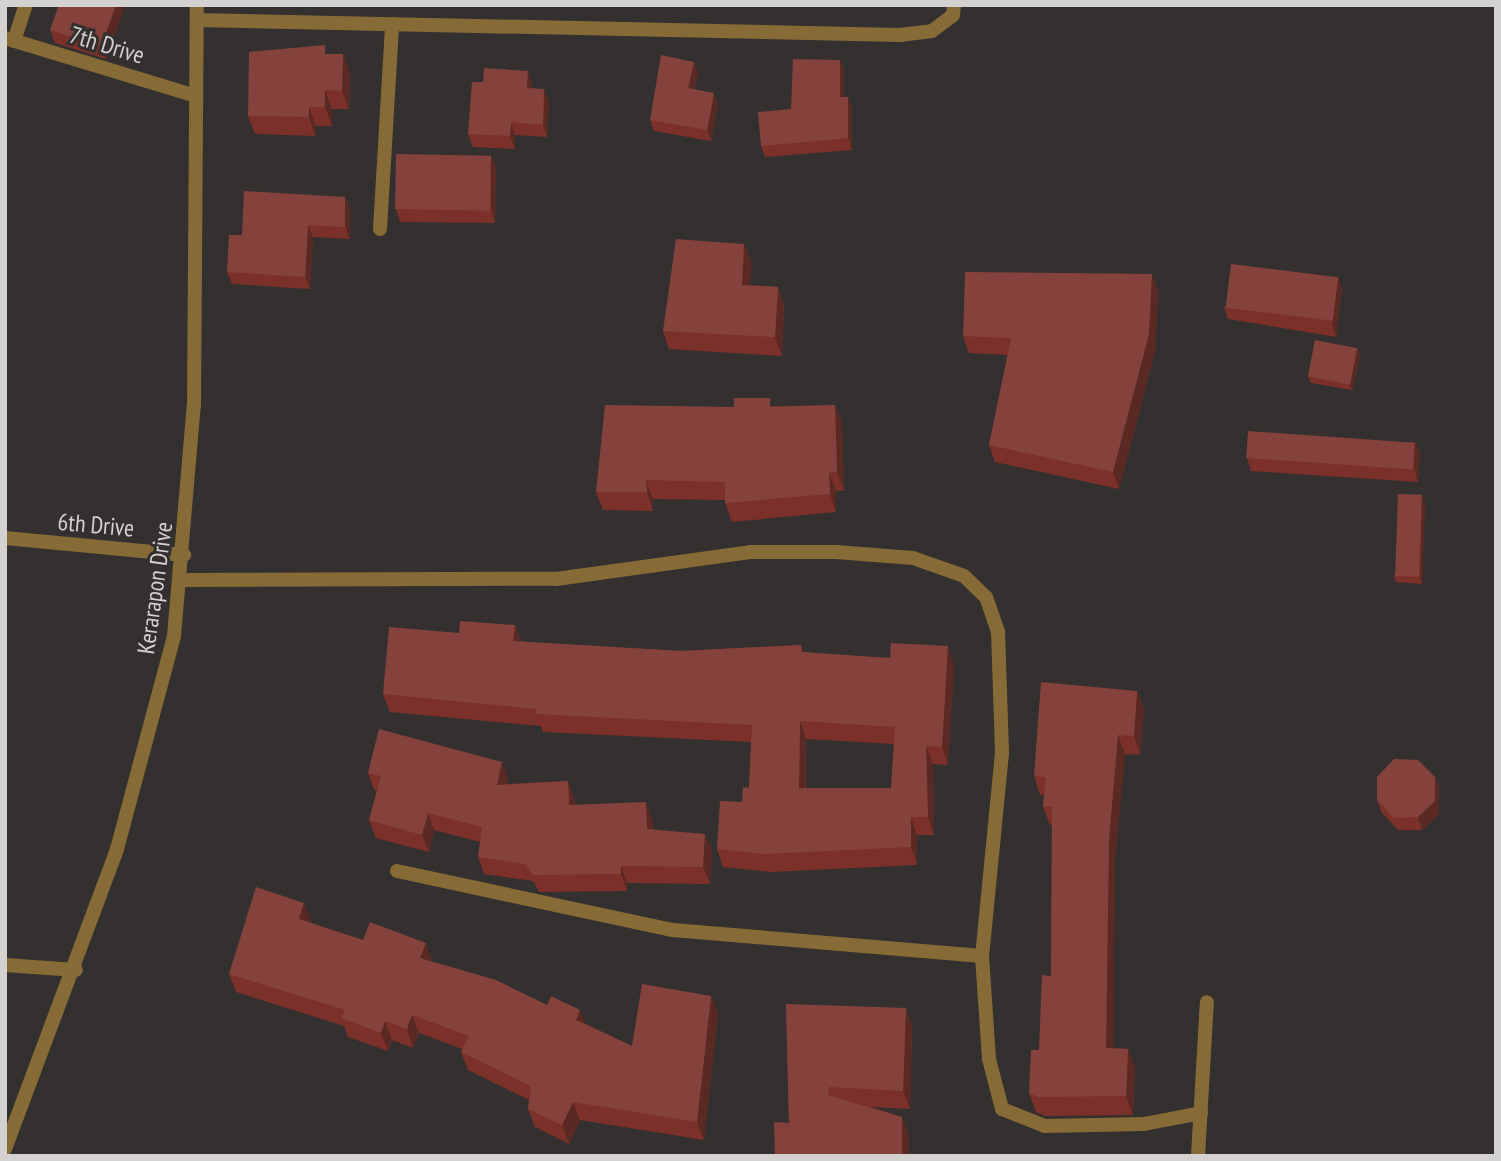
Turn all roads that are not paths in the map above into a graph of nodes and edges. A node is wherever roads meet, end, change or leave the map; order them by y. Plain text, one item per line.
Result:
1 (26, 5) edge
2 (954, 5) edge
3 (197, 13) edge
4 (392, 24) junction
5 (10, 40) edge
6 (196, 96) junction
7 (380, 229) dead end
8 (5, 538) edge
9 (184, 555) junction
10 (182, 580) junction
11 (397, 871) dead end
12 (982, 956) junction
13 (5, 965) edge
14 (76, 970) junction
15 (1207, 1002) dead end
16 (1201, 1113) junction
17 (5, 1149) edge
18 (1198, 1156) edge

1 - 5 street
2 - 4 street
3 - 4 street
3 - 6 street, Kerarapon Drive
4 - 7 street
5 - 6 street, 7th Drive
6 - 9 street, Kerarapon Drive
8 - 9 street, 6th Drive
9 - 10 street, Kerarapon Drive
10 - 12 street
10 - 14 street, Kerarapon Drive
11 - 12 street
12 - 16 street
13 - 14 street
14 - 17 street, Kerarapon Drive
15 - 16 street
16 - 18 street

